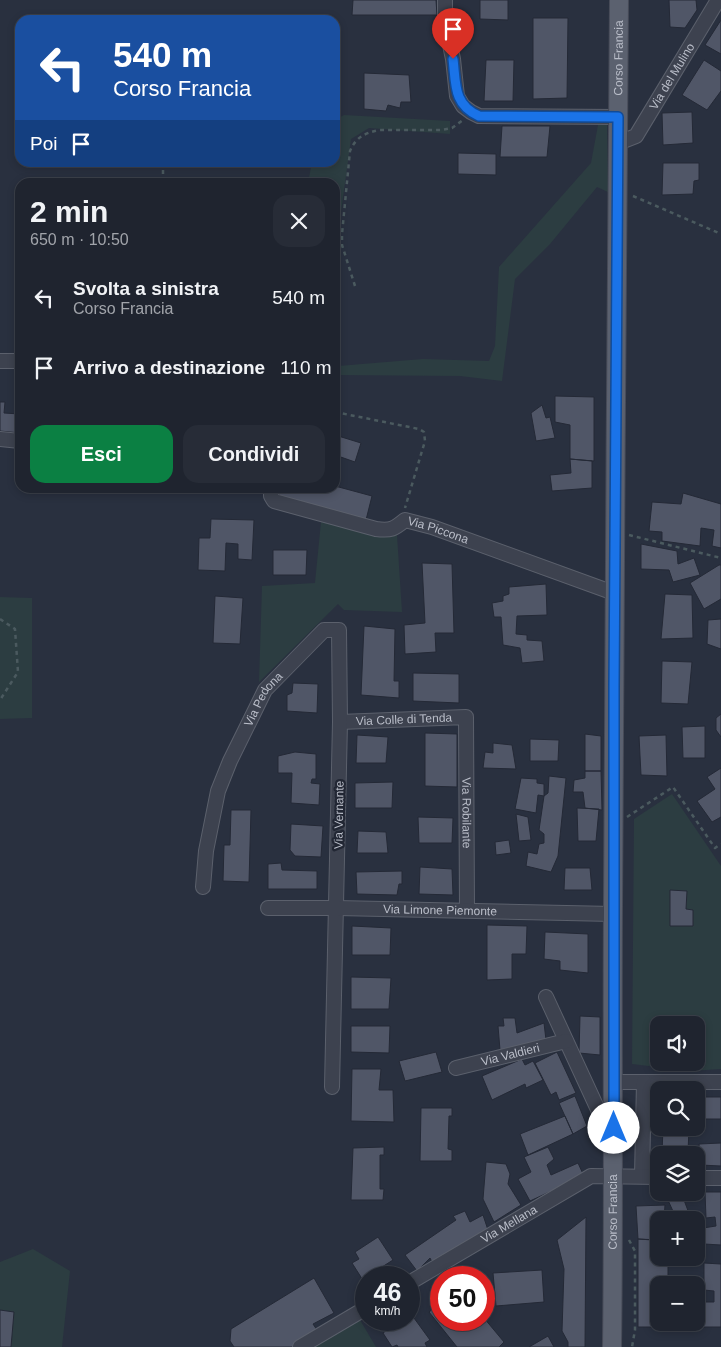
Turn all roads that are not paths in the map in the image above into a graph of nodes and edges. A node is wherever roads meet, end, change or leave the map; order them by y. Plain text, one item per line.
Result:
1 (444, 0) edge
2 (619, 0) edge
3 (718, 0) edge
4 (618, 117) junction
5 (618, 144) junction
6 (0, 361) edge
7 (15, 361) edge
8 (0, 439) edge
9 (15, 440) edge
10 (271, 493) edge
11 (614, 593) junction
12 (466, 716) joint
13 (340, 722) junction
14 (203, 887) dead end
15 (268, 908) dead end
16 (337, 908) junction
17 (467, 910) junction
18 (613, 914) junction
19 (546, 997) dead end
20 (566, 1041) junction
21 (456, 1068) dead end
22 (613, 1082) junction
23 (644, 1082) junction
24 (721, 1082) edge
25 (332, 1087) dead end
26 (614, 1144) junction
27 (614, 1176) junction
28 (642, 1176) junction
29 (650, 1176) edge
30 (705, 1178) edge
31 (721, 1178) edge
32 (420, 1277) edge
33 (355, 1314) edge
34 (300, 1347) edge
35 (612, 1347) edge

1 - 4 street
2 - 4 main road, Corso Francia
3 - 5 street, Via del Mulino
4 - 5 main road, Corso Francia
5 - 11 main road, Corso Francia
6 - 7 street
8 - 9 street
10 - 11 street, Via Piccona
11 - 18 main road, Corso Francia
12 - 13 street, Via Colle di Tenda
12 - 17 street, Via Robilante
13 - 14 street, Via Pedona
13 - 16 street, Via Vernante
15 - 16 street, Via Limone Piemonte
16 - 17 street, Via Limone Piemonte
16 - 25 street, Via Vernante
17 - 18 street, Via Limone Piemonte
18 - 22 main road, Corso Francia
19 - 20 street
20 - 21 street, Via Valdieri
20 - 26 street
22 - 23 street
22 - 26 main road, Corso Francia
23 - 24 street
23 - 28 street
26 - 27 main road, Corso Francia
27 - 28 street, Via Mellana
27 - 32 street, Via Mellana
27 - 35 main road, Corso Francia
28 - 29 street, Via Mellana
30 - 31 street
33 - 34 street

